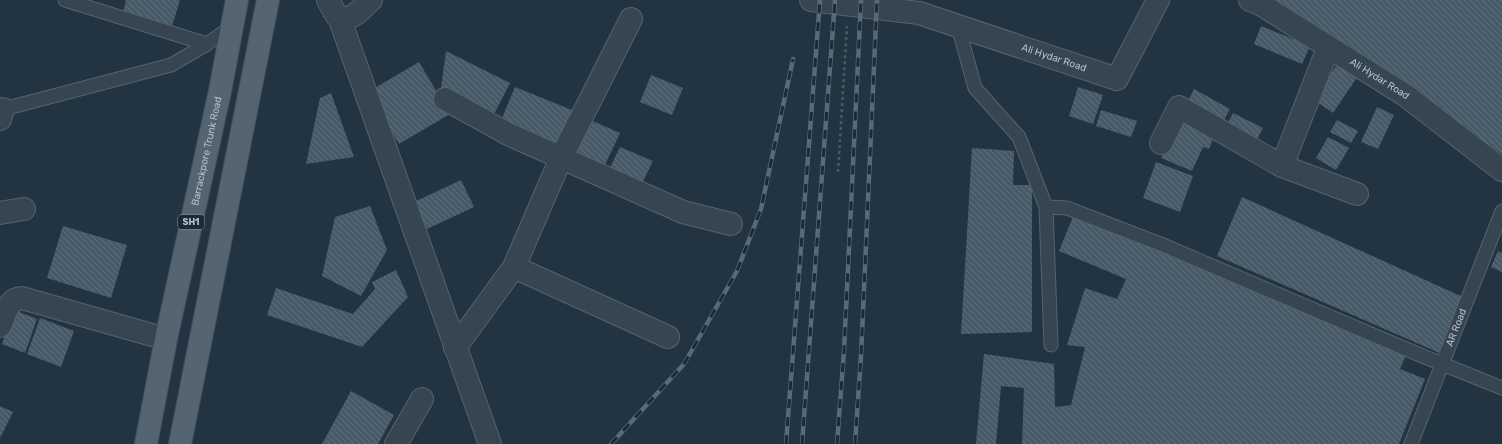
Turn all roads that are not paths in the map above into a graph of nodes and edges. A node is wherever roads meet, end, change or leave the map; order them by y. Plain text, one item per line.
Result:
1 (64, 0) edge
2 (237, 0) edge
3 (268, 0) edge
4 (371, 0) edge
5 (811, 0) edge
6 (1158, 0) edge
7 (1250, 0) edge
8 (921, 4) edge
9 (333, 8) edge
10 (631, 19) dead end
11 (958, 26) junction
12 (231, 27) junction
13 (207, 44) junction
14 (1328, 48) junction
15 (445, 99) dead end
16 (1, 113) edge
17 (1161, 143) dead end
18 (561, 158) junction
19 (1282, 166) junction
20 (1502, 170) edge
21 (1357, 194) dead end
22 (1046, 207) junction
23 (24, 209) dead end
24 (1502, 211) edge
25 (0, 213) edge
26 (731, 224) dead end
27 (514, 267) junction
28 (0, 326) edge
29 (668, 337) dead end
30 (166, 339) junction
31 (1051, 345) dead end
32 (455, 348) junction
33 (1442, 363) junction
34 (1502, 388) edge
35 (422, 399) dead end
36 (146, 444) edge
37 (180, 444) edge
38 (396, 444) edge
39 (490, 444) edge
40 (1411, 444) edge

1 - 13 lane
2 - 12 main road, Barrackpore Trunk Road / SH1
3 - 37 main road
4 - 9 street
5 - 8 street, Ali Hydar Road
6 - 11 street, Ali Hydar Road
7 - 14 street, Ali Hydar Road
8 - 11 street, Ali Hydar Road
9 - 32 street
10 - 18 street
11 - 22 lane
12 - 13 lane
12 - 30 main road, Barrackpore Trunk Road / SH1
13 - 16 lane
14 - 19 street
14 - 20 street, Ali Hydar Road
15 - 18 street
17 - 19 street
18 - 26 street
18 - 27 street
19 - 21 street
22 - 31 lane
22 - 33 lane
23 - 25 street
24 - 33 lane, AR Road
27 - 29 street
27 - 32 street
28 - 30 street
30 - 36 main road, Barrackpore Trunk Road / SH1
32 - 39 street
33 - 34 lane
33 - 40 lane, AR Road
35 - 38 street

